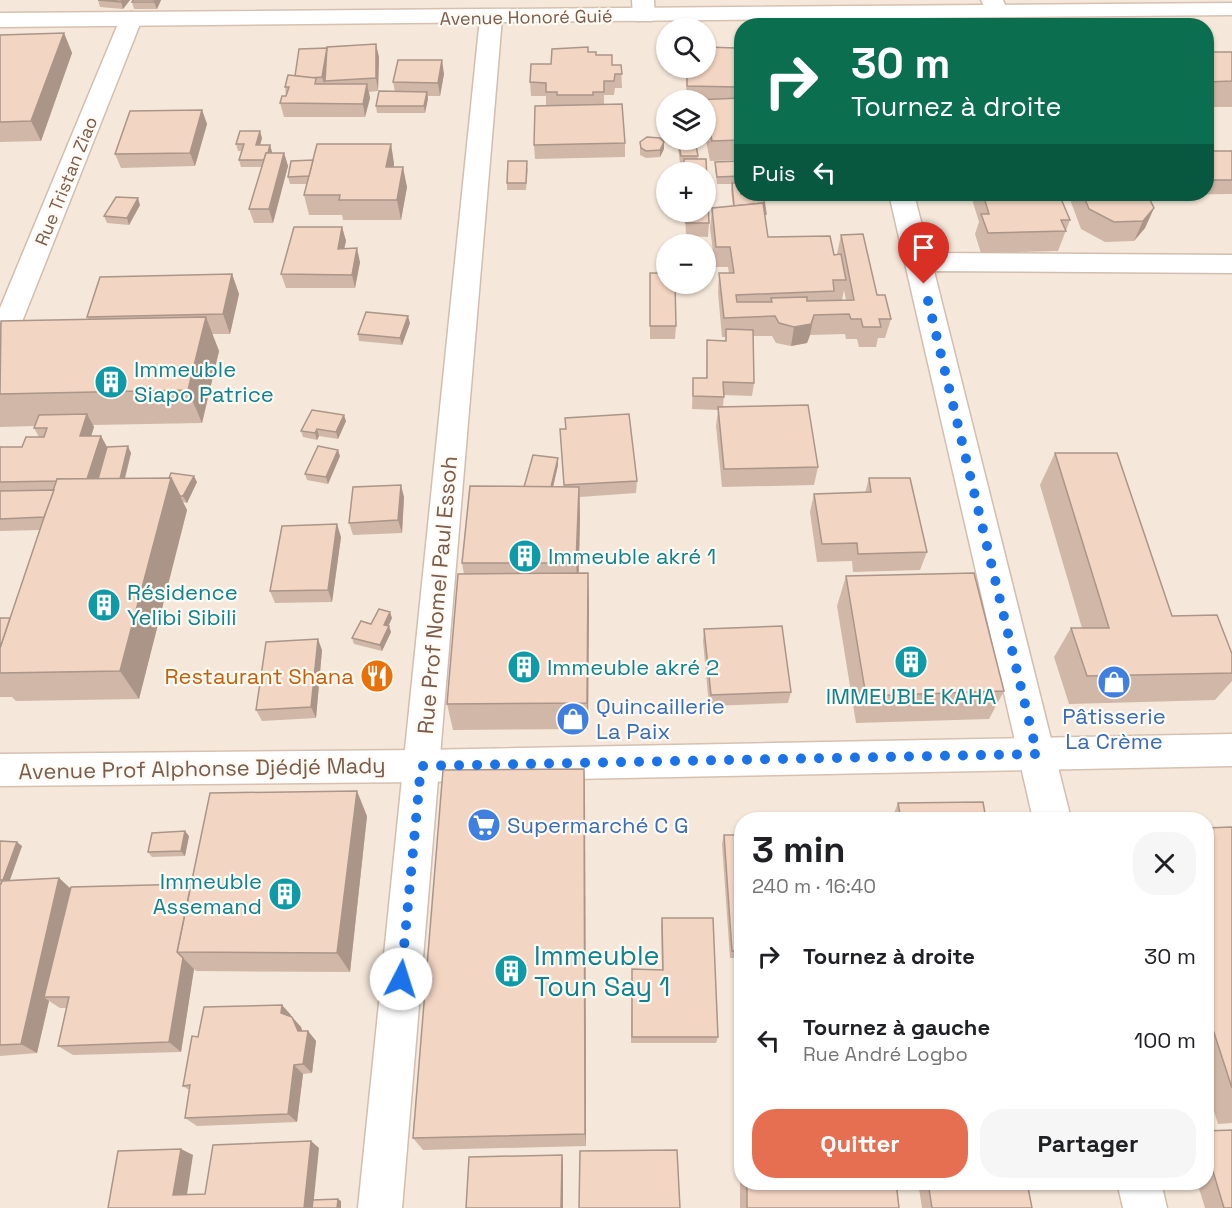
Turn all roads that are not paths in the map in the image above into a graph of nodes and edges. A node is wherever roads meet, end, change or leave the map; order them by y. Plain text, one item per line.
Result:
1 (995, 6) edge
2 (643, 8) edge
3 (1232, 9) edge
4 (491, 18) junction
5 (824, 18) edge
6 (879, 18) edge
7 (131, 19) junction
8 (0, 20) edge
9 (904, 201) edge
10 (918, 262) junction
11 (1232, 264) edge
12 (7, 308) edge
13 (0, 342) edge
14 (1232, 750) edge
15 (1037, 754) junction
16 (421, 766) junction
17 (0, 771) edge
18 (1050, 812) edge
19 (1141, 1190) edge
20 (380, 1208) edge
21 (1145, 1208) edge

1 - 3 street, Avenue Honoré Guié
1 - 6 street, Avenue Honoré Guié
2 - 4 street, Avenue Honoré Guié
2 - 5 street, Avenue Honoré Guié
4 - 7 street, Avenue Honoré Guié
4 - 16 street, Rue Prof Nomel Paul Essoh
7 - 8 street, Avenue Honoré Guié
7 - 12 street, Rue Tristan Ziao
9 - 10 street
10 - 11 street
10 - 15 street
12 - 13 street, Rue Tristan Ziao
14 - 15 street, Avenue Prof Alphonse Djédjé Mady
15 - 16 street, Avenue Prof Alphonse Djédjé Mady
15 - 18 street
16 - 17 street, Avenue Prof Alphonse Djédjé Mady
16 - 20 street, Rue Prof Nomel Paul Essoh
19 - 21 street

